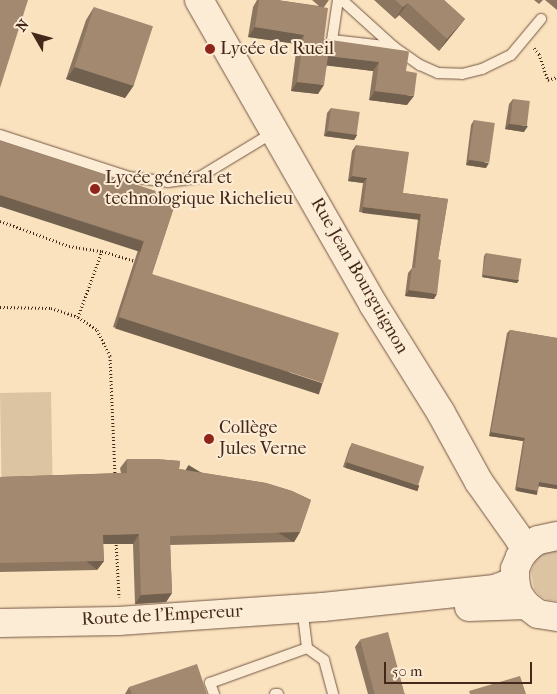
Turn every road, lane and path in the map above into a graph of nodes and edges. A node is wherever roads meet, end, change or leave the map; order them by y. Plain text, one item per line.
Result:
1 (199, 0) edge
2 (338, 0) edge
3 (342, 0) edge
4 (541, 19) dead end
5 (524, 39) junction
6 (394, 47) junction
7 (557, 77) edge
8 (275, 132) junction
9 (0, 135) edge
10 (0, 221) edge
11 (102, 250) junction
12 (146, 265) edge
13 (0, 307) edge
14 (78, 317) junction
15 (115, 480) edge
16 (557, 536) edge
17 (116, 539) edge
18 (528, 547) junction
19 (520, 593) junction
20 (120, 605) dead end
21 (314, 615) junction
22 (557, 617) edge
23 (0, 623) edge
24 (307, 648) junction
25 (214, 694) edge
26 (333, 694) edge

1 - 8 street, Rue Jean Bourguignon
2 - 6 lane
3 - 6 lane
4 - 5 lane
5 - 6 lane
5 - 7 path
8 - 9 lane
8 - 18 street, Rue Jean Bourguignon
10 - 11 path
11 - 12 path
11 - 14 path
13 - 14 path
14 - 15 path
16 - 18 street
17 - 20 path
18 - 19 street
19 - 21 street, Route de l'Empereur
19 - 22 street
21 - 23 street, Route de l'Empereur
21 - 24 lane
24 - 25 lane
24 - 26 lane

